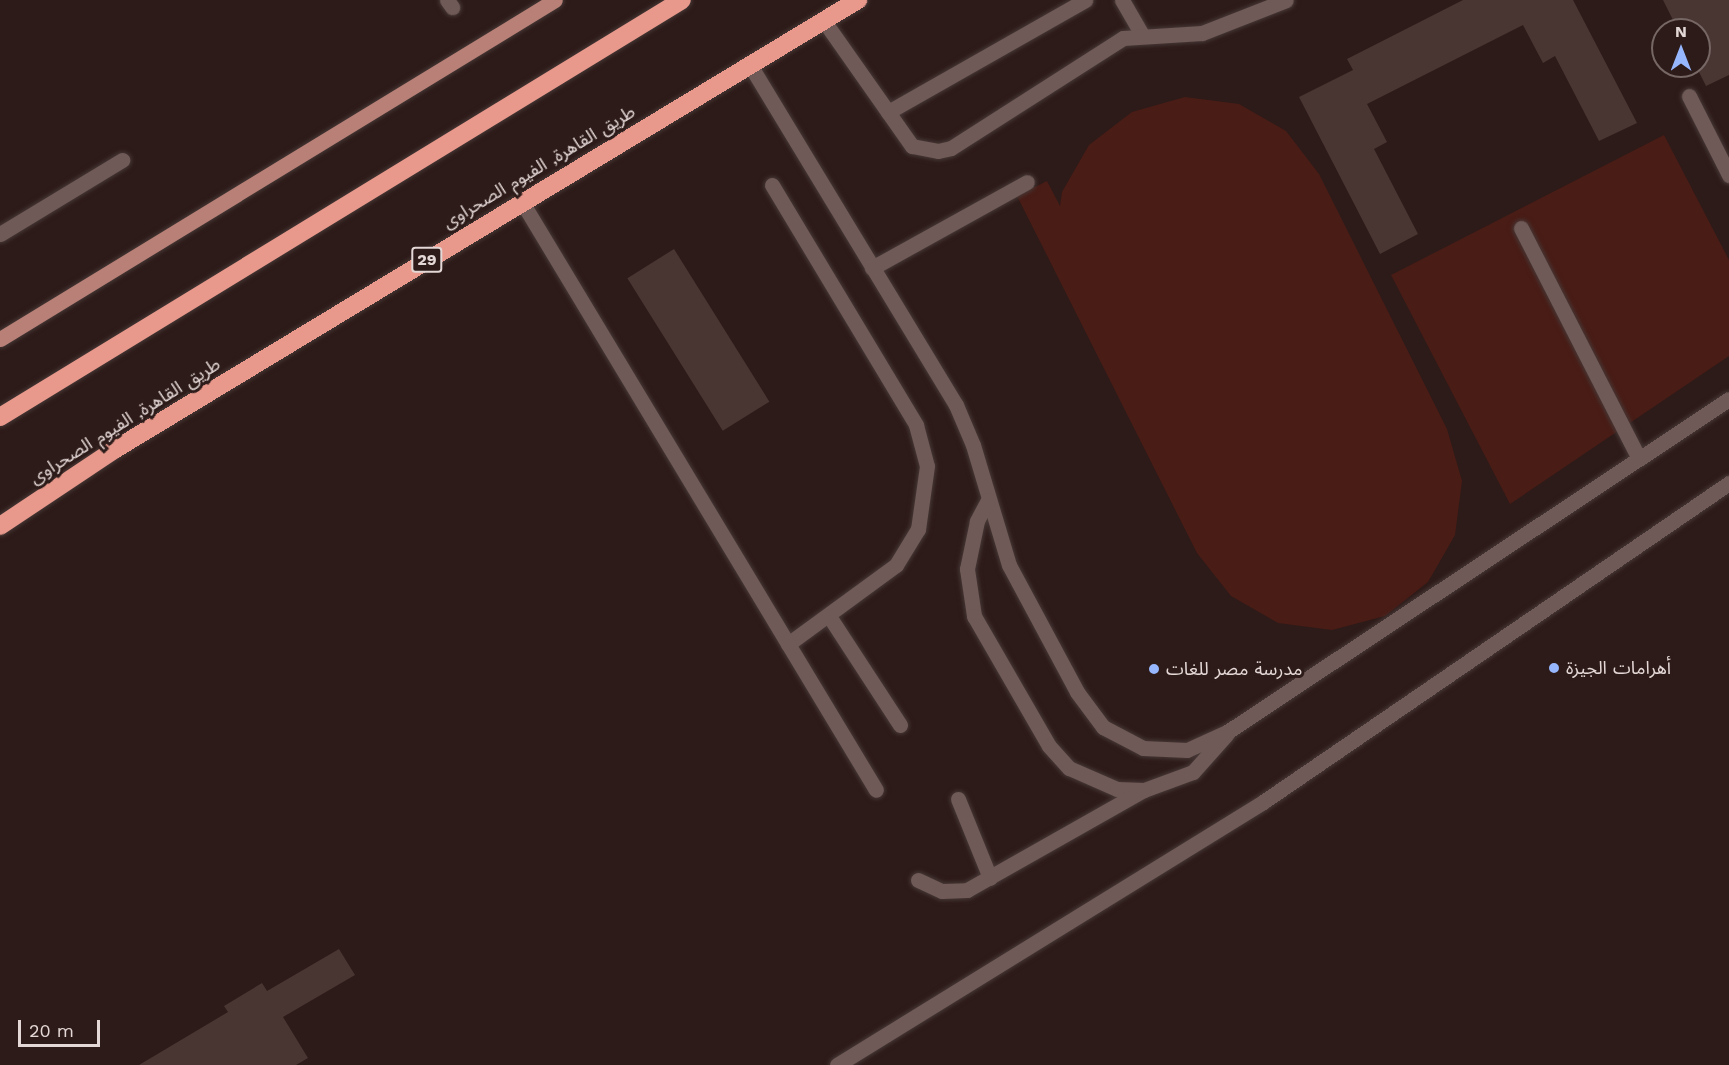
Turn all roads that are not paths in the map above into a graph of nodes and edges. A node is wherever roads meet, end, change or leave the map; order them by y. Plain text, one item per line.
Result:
1 (555, 0) edge
2 (682, 0) edge
3 (858, 0) edge
4 (1085, 0) edge
5 (1122, 0) edge
6 (1287, 0) edge
7 (824, 21) junction
8 (1141, 33) junction
9 (750, 65) junction
10 (1689, 96) dead end
11 (888, 112) junction
12 (122, 160) dead end
13 (1729, 175) edge
14 (1027, 182) dead end
15 (772, 185) dead end
16 (522, 202) junction
17 (1521, 228) dead end
18 (0, 234) edge
19 (872, 268) junction
20 (0, 339) edge
21 (1729, 399) edge
22 (0, 417) edge
23 (1639, 459) junction
24 (1729, 483) edge
25 (988, 500) junction
26 (0, 526) edge
27 (829, 616) junction
28 (788, 644) junction
29 (900, 725) dead end
30 (1227, 732) junction
31 (876, 790) dead end
32 (1144, 790) junction
33 (958, 799) dead end
34 (990, 878) junction
35 (918, 880) dead end
36 (837, 1065) edge

1 - 20 main road
2 - 22 highway
3 - 7 highway, طريق القاهرة, الفيوم الصحراوى / 29
4 - 11 lane
5 - 8 lane
6 - 8 lane
7 - 9 highway, طريق القاهرة, الفيوم الصحراوى / 29
7 - 11 lane
8 - 11 lane
9 - 16 highway, طريق القاهرة, الفيوم الصحراوى / 29
9 - 19 lane
10 - 13 lane
12 - 18 lane
14 - 19 lane
15 - 27 lane
16 - 26 highway, طريق القاهرة, الفيوم الصحراوى / 29
16 - 28 lane
17 - 23 lane
19 - 25 lane
21 - 23 lane
23 - 30 lane
24 - 36 lane
25 - 30 lane
25 - 32 lane
27 - 28 lane
27 - 29 lane
28 - 31 lane
30 - 32 lane
32 - 34 lane
33 - 34 lane
34 - 35 lane

